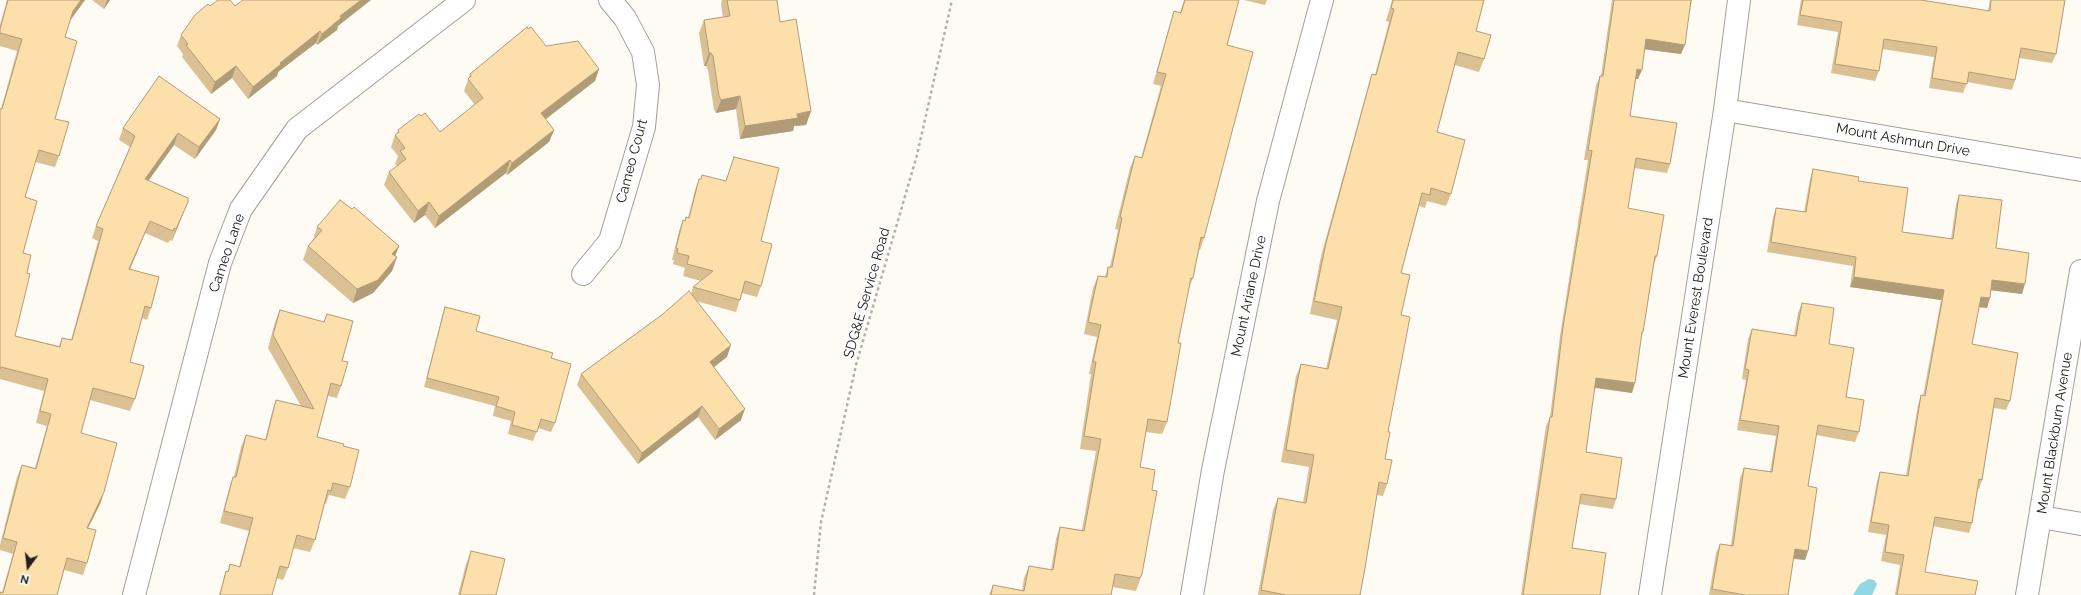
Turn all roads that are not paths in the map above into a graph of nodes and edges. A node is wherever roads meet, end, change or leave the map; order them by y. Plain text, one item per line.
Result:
1 (464, 0) edge
2 (610, 0) edge
3 (1322, 0) edge
4 (1739, 0) edge
5 (1725, 110) junction
6 (2081, 170) edge
7 (2081, 271) edge
8 (583, 274) dead end
9 (2041, 517) junction
10 (2081, 524) edge
11 (134, 595) edge
12 (1192, 595) edge
13 (1650, 595) edge
14 (2027, 595) edge

1 - 11 street, Cameo Lane
2 - 8 street, Cameo Court
3 - 12 street, Mount Ariane Drive
4 - 5 street, Mount Everest Boulevard
5 - 6 street, Mount Ashmun Drive
5 - 13 street, Mount Everest Boulevard
7 - 9 street, Mount Blackburn Avenue
9 - 10 street
9 - 14 street, Mount Blackburn Avenue

